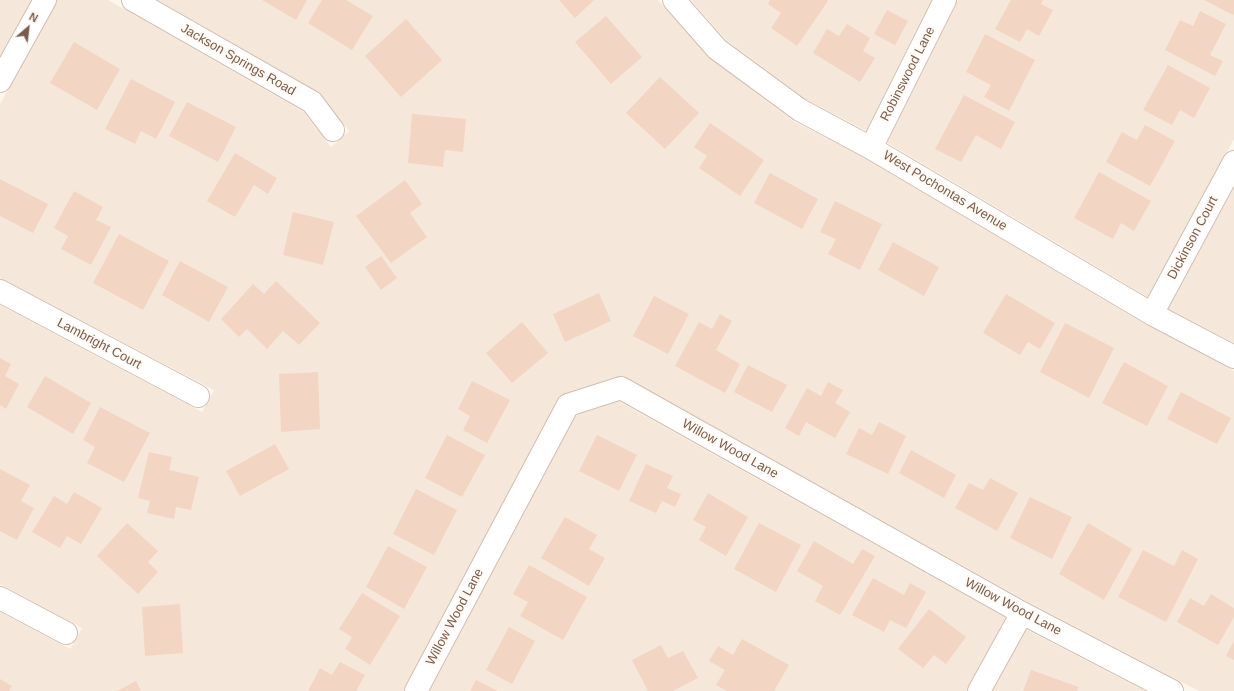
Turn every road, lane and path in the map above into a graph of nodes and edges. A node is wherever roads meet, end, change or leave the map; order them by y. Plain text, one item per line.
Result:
1 (45, 0) edge
2 (133, 0) edge
3 (674, 0) edge
4 (945, 0) edge
5 (0, 81) edge
6 (333, 130) dead end
7 (871, 148) junction
8 (1234, 162) edge
9 (0, 291) edge
10 (1152, 314) junction
11 (1234, 357) edge
12 (198, 396) dead end
13 (0, 598) edge
14 (1022, 613) junction
15 (66, 633) dead end
16 (416, 691) edge
17 (979, 691) edge
18 (1172, 691) edge

1 - 5 street
2 - 6 street, Jackson Springs Road
3 - 7 street, West Pochontas Avenue
4 - 7 street, Robinswood Lane
7 - 10 street, West Pochontas Avenue
8 - 10 street, Dickinson Court
9 - 12 street, Lambright Court
10 - 11 street, West Pochontas Avenue
13 - 15 street
14 - 16 street, Willow Wood Lane
14 - 17 street
14 - 18 street, Willow Wood Lane

